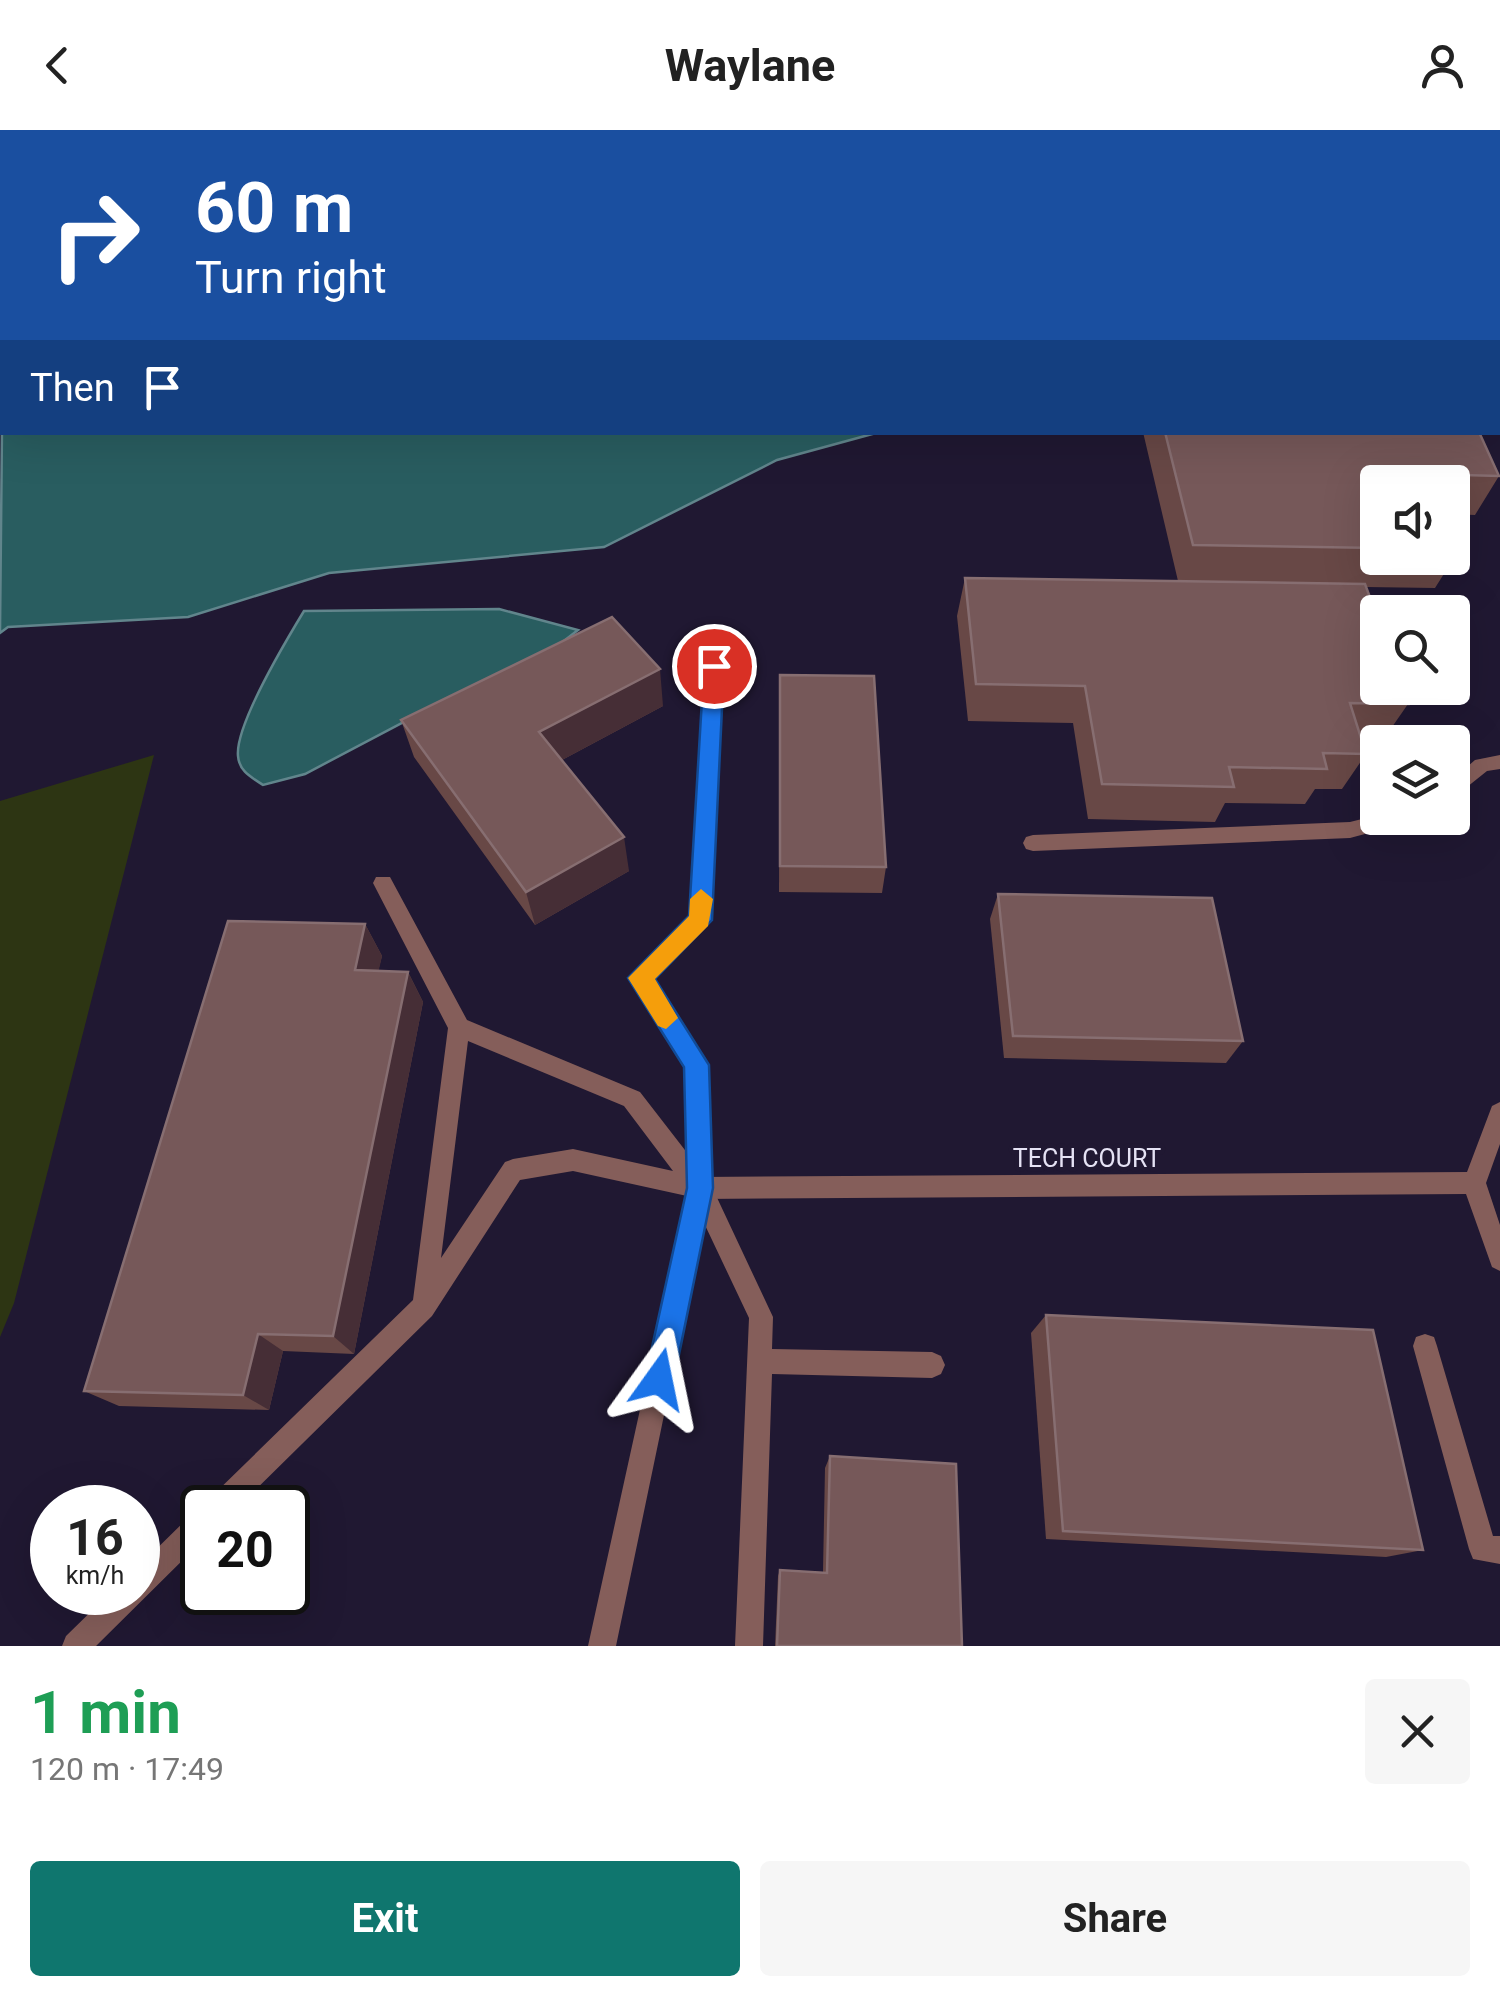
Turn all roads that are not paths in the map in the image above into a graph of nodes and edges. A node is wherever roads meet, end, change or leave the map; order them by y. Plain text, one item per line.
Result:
1 (714, 666) dead end
2 (1500, 762) edge
3 (1470, 776) edge
4 (1360, 828) edge
5 (1033, 843) dead end
6 (384, 883) dead end
7 (459, 1027) junction
8 (1500, 1113) edge
9 (1474, 1183) junction
10 (700, 1188) junction
11 (1500, 1260) edge
12 (423, 1306) junction
13 (1424, 1346) dead end
14 (760, 1360) junction
15 (932, 1365) dead end
16 (241, 1485) edge
17 (180, 1544) edge
18 (1500, 1550) edge
19 (160, 1564) edge
20 (108, 1615) edge
21 (76, 1646) edge
22 (602, 1646) edge
23 (749, 1646) edge

1 - 10 street
2 - 3 street
4 - 5 street
6 - 7 street
7 - 10 street
7 - 12 street
8 - 9 street
9 - 10 street, TECH COURT
9 - 11 street
10 - 12 street, TECH COURT
10 - 14 street
10 - 22 street
12 - 16 street, TECH COURT
13 - 18 street
14 - 15 street
14 - 23 street
17 - 19 street
20 - 21 street

